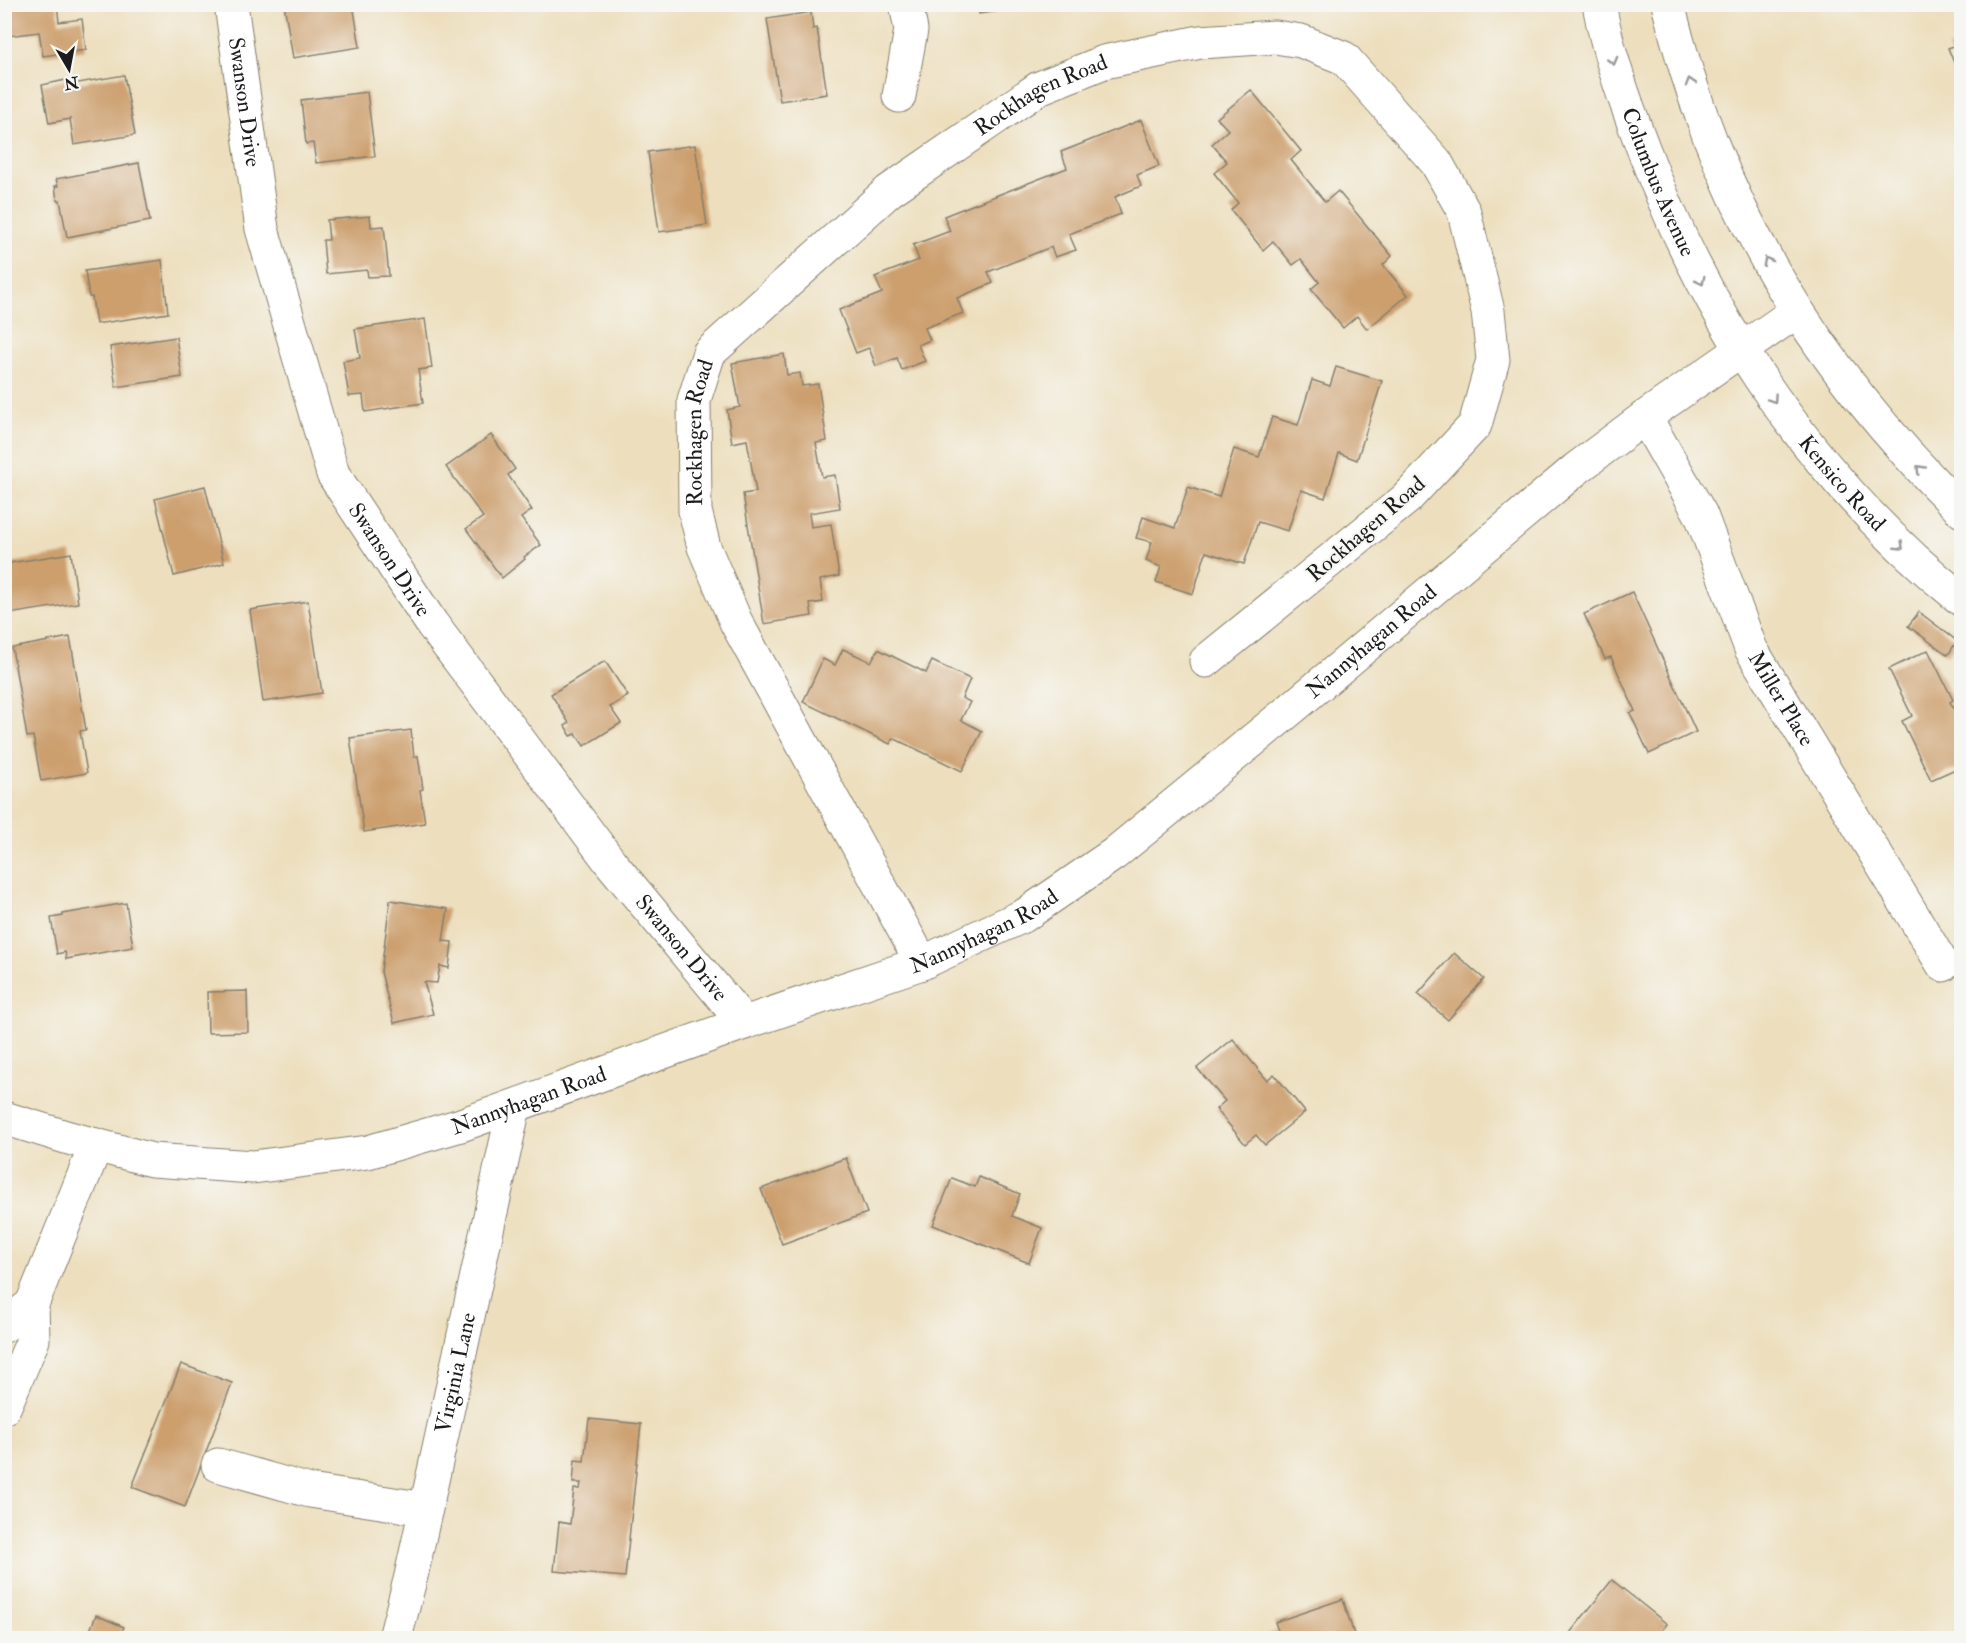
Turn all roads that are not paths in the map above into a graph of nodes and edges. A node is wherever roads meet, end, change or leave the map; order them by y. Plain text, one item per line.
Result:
1 (231, 4) edge
2 (906, 4) edge
3 (1599, 4) edge
4 (1668, 4) edge
5 (899, 96) dead end
6 (1797, 312) junction
7 (1741, 350) junction
8 (1645, 417) junction
9 (1962, 511) edge
10 (1962, 600) edge
11 (1206, 661) dead end
12 (922, 963) junction
13 (1943, 965) dead end
14 (744, 1023) junction
15 (514, 1107) junction
16 (4, 1118) edge
17 (96, 1145) junction
18 (32, 1304) junction
19 (4, 1326) edge
20 (4, 1408) edge
21 (218, 1465) dead end
22 (426, 1509) junction
23 (395, 1638) edge

1 - 14 street, Swanson Drive
2 - 5 street
3 -> 7 street, Columbus Avenue
6 -> 4 street
6 - 7 street, Nannyhagan Road
9 -> 6 street
7 - 8 street, Nannyhagan Road
7 -> 10 street, Kensico Road
8 - 12 street, Nannyhagan Road
8 - 13 street, Miller Place
11 - 12 street, Rockhagen Road
12 - 14 street, Nannyhagan Road
14 - 15 street, Nannyhagan Road
15 - 17 street, Nannyhagan Road
15 - 22 street, Virginia Lane
16 - 17 street, Nannyhagan Road
17 - 18 street
18 - 19 street
18 - 20 street
21 - 22 street
22 - 23 street, Virginia Lane

